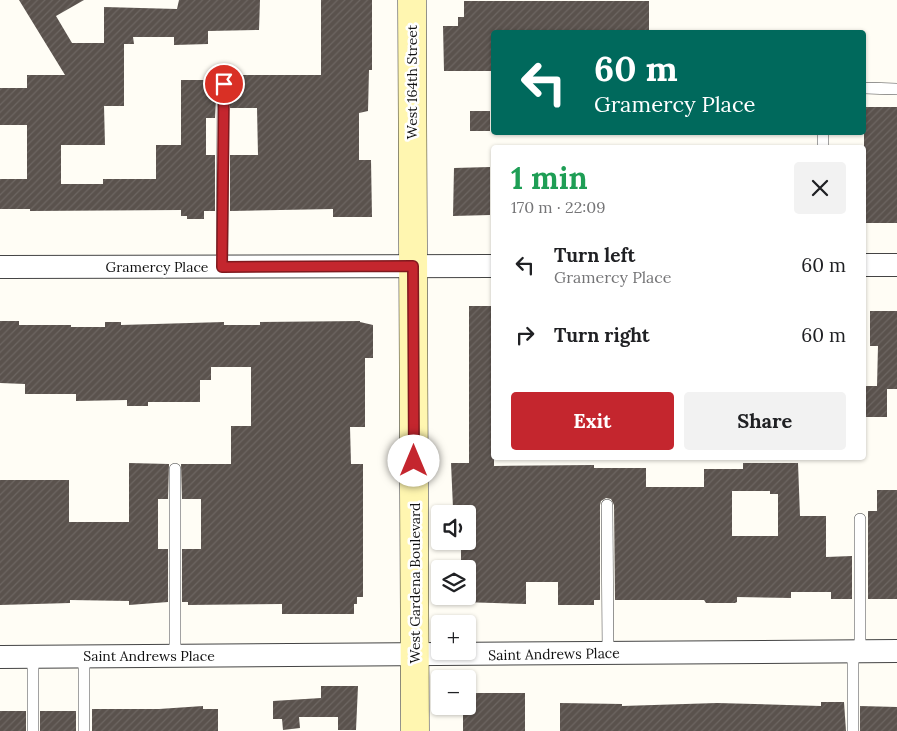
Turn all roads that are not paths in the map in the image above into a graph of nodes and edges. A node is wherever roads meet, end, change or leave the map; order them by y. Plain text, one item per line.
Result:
1 (412, 0) edge
2 (224, 84) dead end
3 (866, 88) edge
4 (897, 88) edge
5 (413, 165) joint
6 (897, 265) edge
7 (413, 266) junction
8 (491, 266) edge
9 (866, 266) edge
10 (0, 267) edge
11 (222, 267) junction
12 (175, 469) dead end
13 (607, 505) dead end
14 (860, 519) dead end
15 (857, 651) junction
16 (897, 651) edge
17 (608, 654) junction
18 (175, 656) junction
19 (415, 656) junction
20 (0, 657) edge
21 (32, 657) junction
22 (84, 657) junction
23 (33, 731) edge
24 (84, 731) edge
25 (415, 731) edge
26 (853, 731) edge

1 - 5 main road, West 164th Street
2 - 11 lane
3 - 4 lane
5 - 7 main road, West Gardena Boulevard
6 - 9 street
7 - 8 street, Gramercy Place
7 - 11 street, Gramercy Place
7 - 19 main road, West Gardena Boulevard
10 - 11 street, Gramercy Place
12 - 18 lane
13 - 17 lane
14 - 15 lane
15 - 16 street, Saint Andrews Place
15 - 17 street, Saint Andrews Place
15 - 26 lane
17 - 19 street, Saint Andrews Place
18 - 19 street, Saint Andrews Place
18 - 22 street, Saint Andrews Place
19 - 25 main road, West Gardena Boulevard
20 - 21 street, Saint Andrews Place
21 - 22 street, Saint Andrews Place
21 - 23 lane
22 - 24 lane

